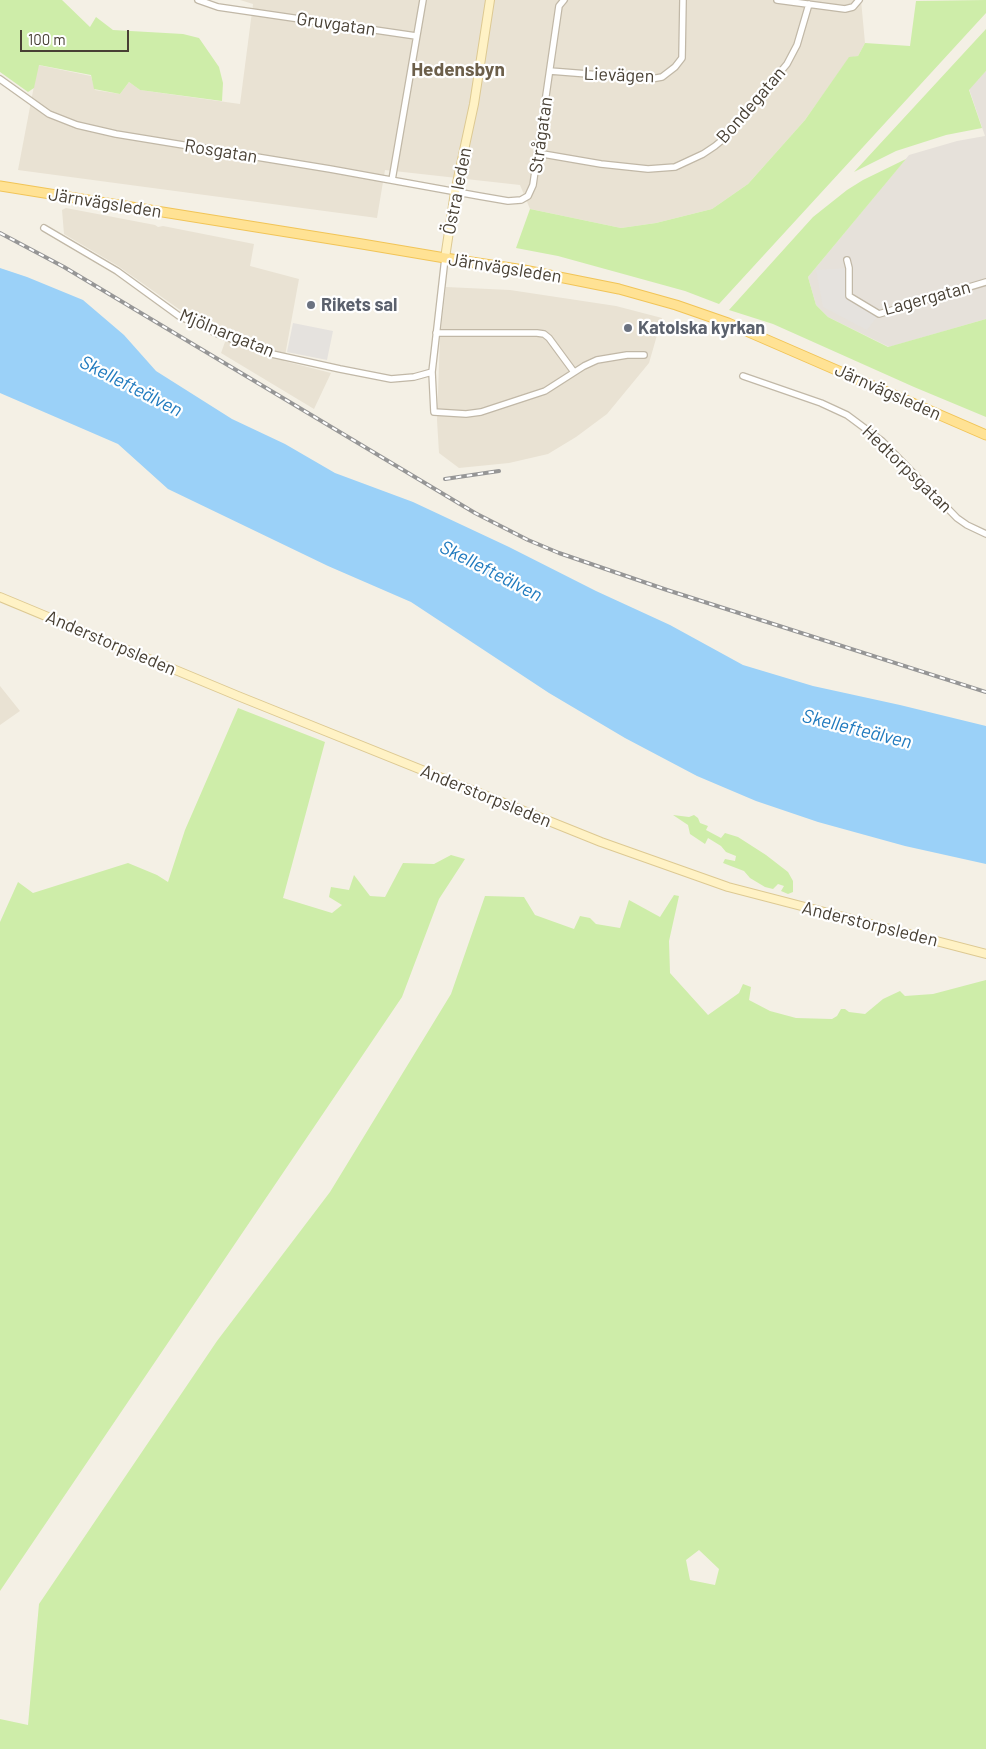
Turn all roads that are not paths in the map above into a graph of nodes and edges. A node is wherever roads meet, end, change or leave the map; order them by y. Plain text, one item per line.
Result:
1 (198, 0) edge
2 (423, 0) edge
3 (490, 0) edge
4 (564, 0) edge
5 (683, 0) edge
6 (777, 0) edge
7 (859, 0) edge
8 (809, 4) junction
9 (416, 36) junction
10 (550, 71) junction
11 (0, 79) edge
12 (537, 153) junction
13 (392, 180) junction
14 (0, 186) edge
15 (455, 192) junction
16 (44, 228) dead end
17 (445, 258) junction
18 (847, 260) dead end
19 (986, 282) edge
20 (436, 333) junction
21 (644, 355) dead end
22 (432, 372) junction
23 (574, 372) junction
24 (743, 376) dead end
25 (986, 435) edge
26 (986, 534) edge
27 (0, 597) edge
28 (986, 954) edge

1 - 9 street, Gruvgatan
2 - 9 street
3 - 15 main road, Östra leden
4 - 10 street, Strågatan
5 - 10 street, Lievägen
6 - 8 street
7 - 8 street
8 - 12 street, Bondegatan
9 - 13 street
10 - 12 street, Strågatan
11 - 13 street, Rosgatan
12 - 15 street, Strågatan
13 - 15 street, Rosgatan
14 - 17 main road, Järnvägsleden
15 - 17 main road, Östra leden
16 - 22 street, Mjölnargatan
17 - 20 street, Östra leden
17 - 25 main road, Järnvägsleden
18 - 19 street, Lagergatan
20 - 22 street, Östra leden
20 - 23 street
21 - 23 street
22 - 23 street, Östra leden
24 - 26 street, Hedtorpsgatan
27 - 28 main road, Anderstorpsleden

